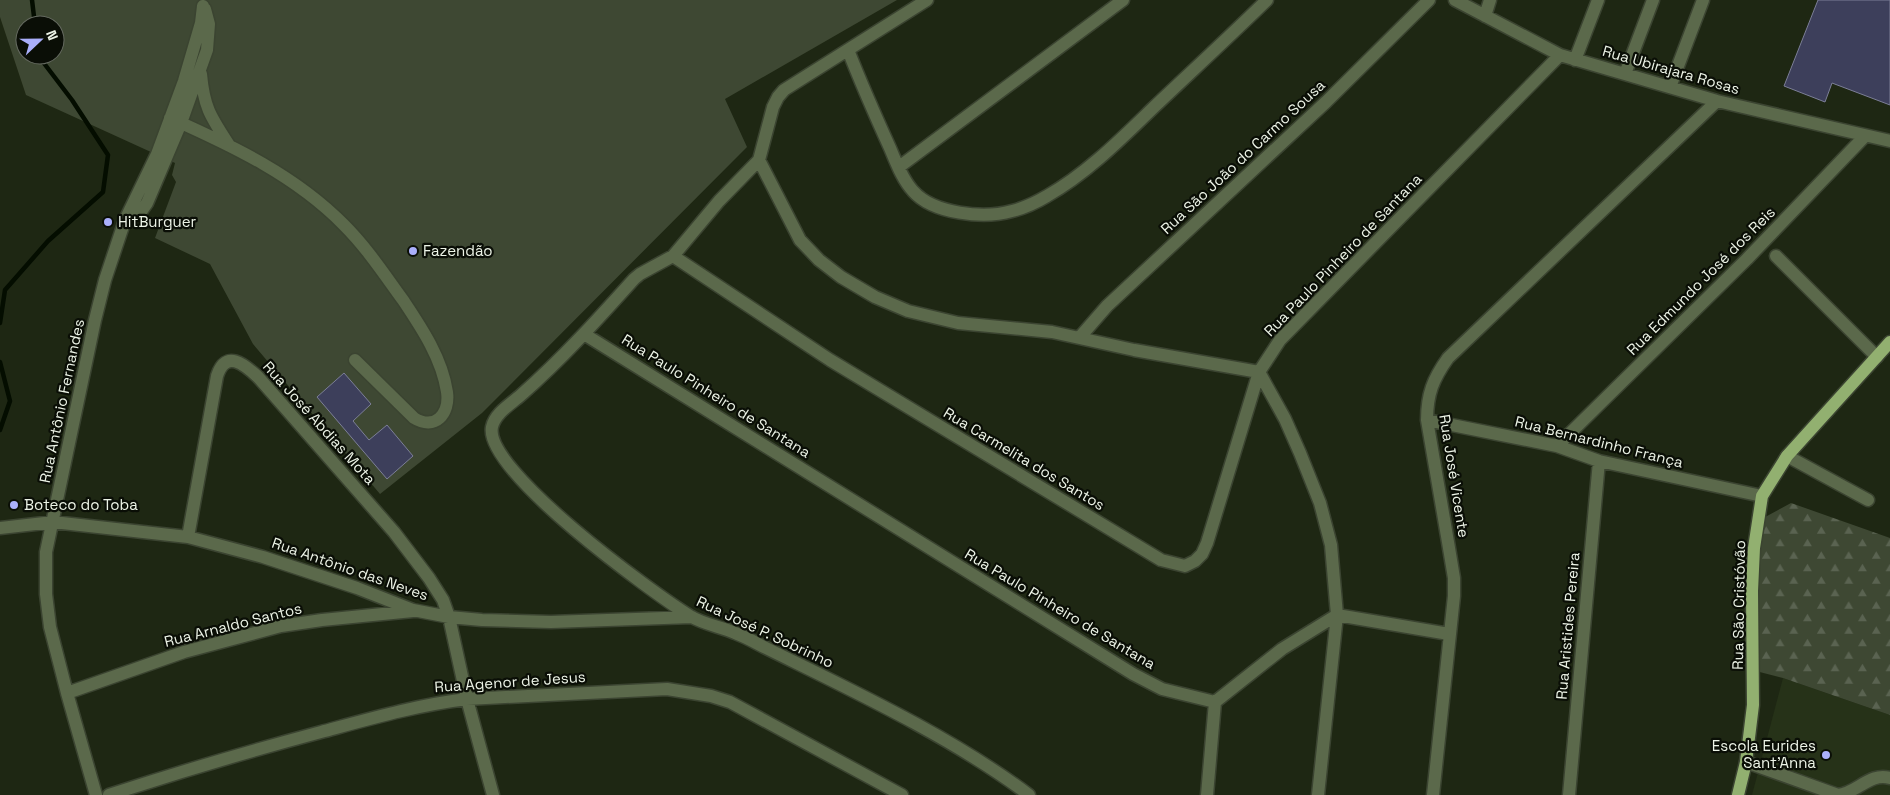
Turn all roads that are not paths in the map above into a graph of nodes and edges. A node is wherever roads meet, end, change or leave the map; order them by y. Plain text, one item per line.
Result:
1 (926, 0) edge
2 (1123, 0) edge
3 (1267, 0) edge
4 (1429, 0) edge
5 (1455, 0) edge
6 (1490, 0) edge
7 (1598, 0) edge
8 (1653, 0) edge
9 (1703, 0) edge
10 (202, 3) edge
11 (1485, 16) junction
12 (848, 50) junction
13 (1560, 56) junction
14 (1575, 60) junction
15 (200, 70) junction
16 (1625, 74) junction
17 (1670, 87) junction
18 (1717, 100) junction
19 (176, 121) junction
20 (1865, 136) junction
21 (1890, 142) edge
22 (229, 145) junction
23 (759, 160) junction
24 (899, 167) junction
25 (673, 256) junction
26 (1776, 256) dead end
27 (584, 334) junction
28 (1080, 337) junction
29 (1890, 342) edge
30 (1877, 357) junction
31 (355, 360) dead end
32 (1259, 372) junction
33 (1428, 420) junction
34 (1557, 446) junction
35 (1787, 456) junction
36 (1599, 461) junction
37 (1762, 496) junction
38 (1868, 500) dead end
39 (53, 522) junction
40 (0, 528) edge
41 (188, 537) junction
42 (413, 610) junction
43 (1337, 615) junction
44 (449, 616) junction
45 (692, 617) junction
46 (1449, 634) junction
47 (66, 693) junction
48 (466, 699) junction
49 (1215, 702) junction
50 (1746, 762) junction
51 (1890, 778) edge
52 (96, 795) edge
53 (108, 795) edge
54 (493, 795) edge
55 (902, 795) edge
56 (1030, 795) edge
57 (1207, 795) edge
58 (1318, 795) edge
59 (1433, 795) edge
60 (1569, 795) edge
61 (1738, 795) edge

1 - 12 street
2 - 24 street
3 - 24 street
4 - 28 street, Rua São João do Carmo Sousa
5 - 11 street, Rua Ubirajara Rosas
6 - 11 street
7 - 14 street
8 - 16 street
9 - 17 street
10 - 15 street
10 - 19 street
11 - 13 street, Rua Ubirajara Rosas
12 - 23 street
12 - 24 street
13 - 14 street, Rua Ubirajara Rosas
13 - 32 street, Rua Paulo Pinheiro de Santana
14 - 16 street, Rua Ubirajara Rosas
15 - 19 street
15 - 22 street
16 - 17 street, Rua Ubirajara Rosas
17 - 18 street, Rua Ubirajara Rosas
18 - 20 street, Rua Ubirajara Rosas
18 - 33 street, Rua José Vicente
19 - 22 street
19 - 39 street, Rua Antônio Fernandes
20 - 21 street, Rua Ubirajara Rosas
20 - 34 street, Rua Edmundo José dos Reis
22 - 31 street
23 - 25 street
23 - 28 street
25 - 27 street
25 - 32 street, Rua Carmelita dos Santos
26 - 30 street
27 - 45 street, Rua José P. Sobrinho
27 - 49 street, Rua Paulo Pinheiro de Santana
28 - 32 street
29 - 30 main road, Rua São Cristóvão
30 - 35 main road, Rua São Cristóvão
32 - 43 street
33 - 34 street, Rua Bernardinho França
33 - 46 street, Rua José Vicente
34 - 36 street, Rua Bernardinho França
35 - 37 main road, Rua São Cristóvão
35 - 38 street
36 - 37 street, Rua Bernardinho França
36 - 60 street, Rua Aristides Pereira
37 - 50 main road, Rua São Cristóvão
39 - 40 street, Rua Antônio das Neves
39 - 41 street, Rua Antônio das Neves
39 - 47 street, Rua Antônio Fernandes
41 - 42 street, Rua Antônio das Neves
41 - 44 street, Rua José Abdias Mota
42 - 44 street, Rua Antônio das Neves
42 - 47 street, Rua Arnaldo Santos
43 - 46 street
43 - 49 street
43 - 58 street
44 - 45 street, Rua Antônio das Neves
44 - 48 street
45 - 56 street, Rua José P. Sobrinho
46 - 59 street, Rua José Vicente
47 - 52 street, Rua Antônio Fernandes
48 - 53 street, Rua Agenor de Jesus
48 - 54 street
48 - 55 street, Rua Agenor de Jesus
49 - 57 street
50 - 51 street
50 - 61 main road, Rua São Cristóvão

